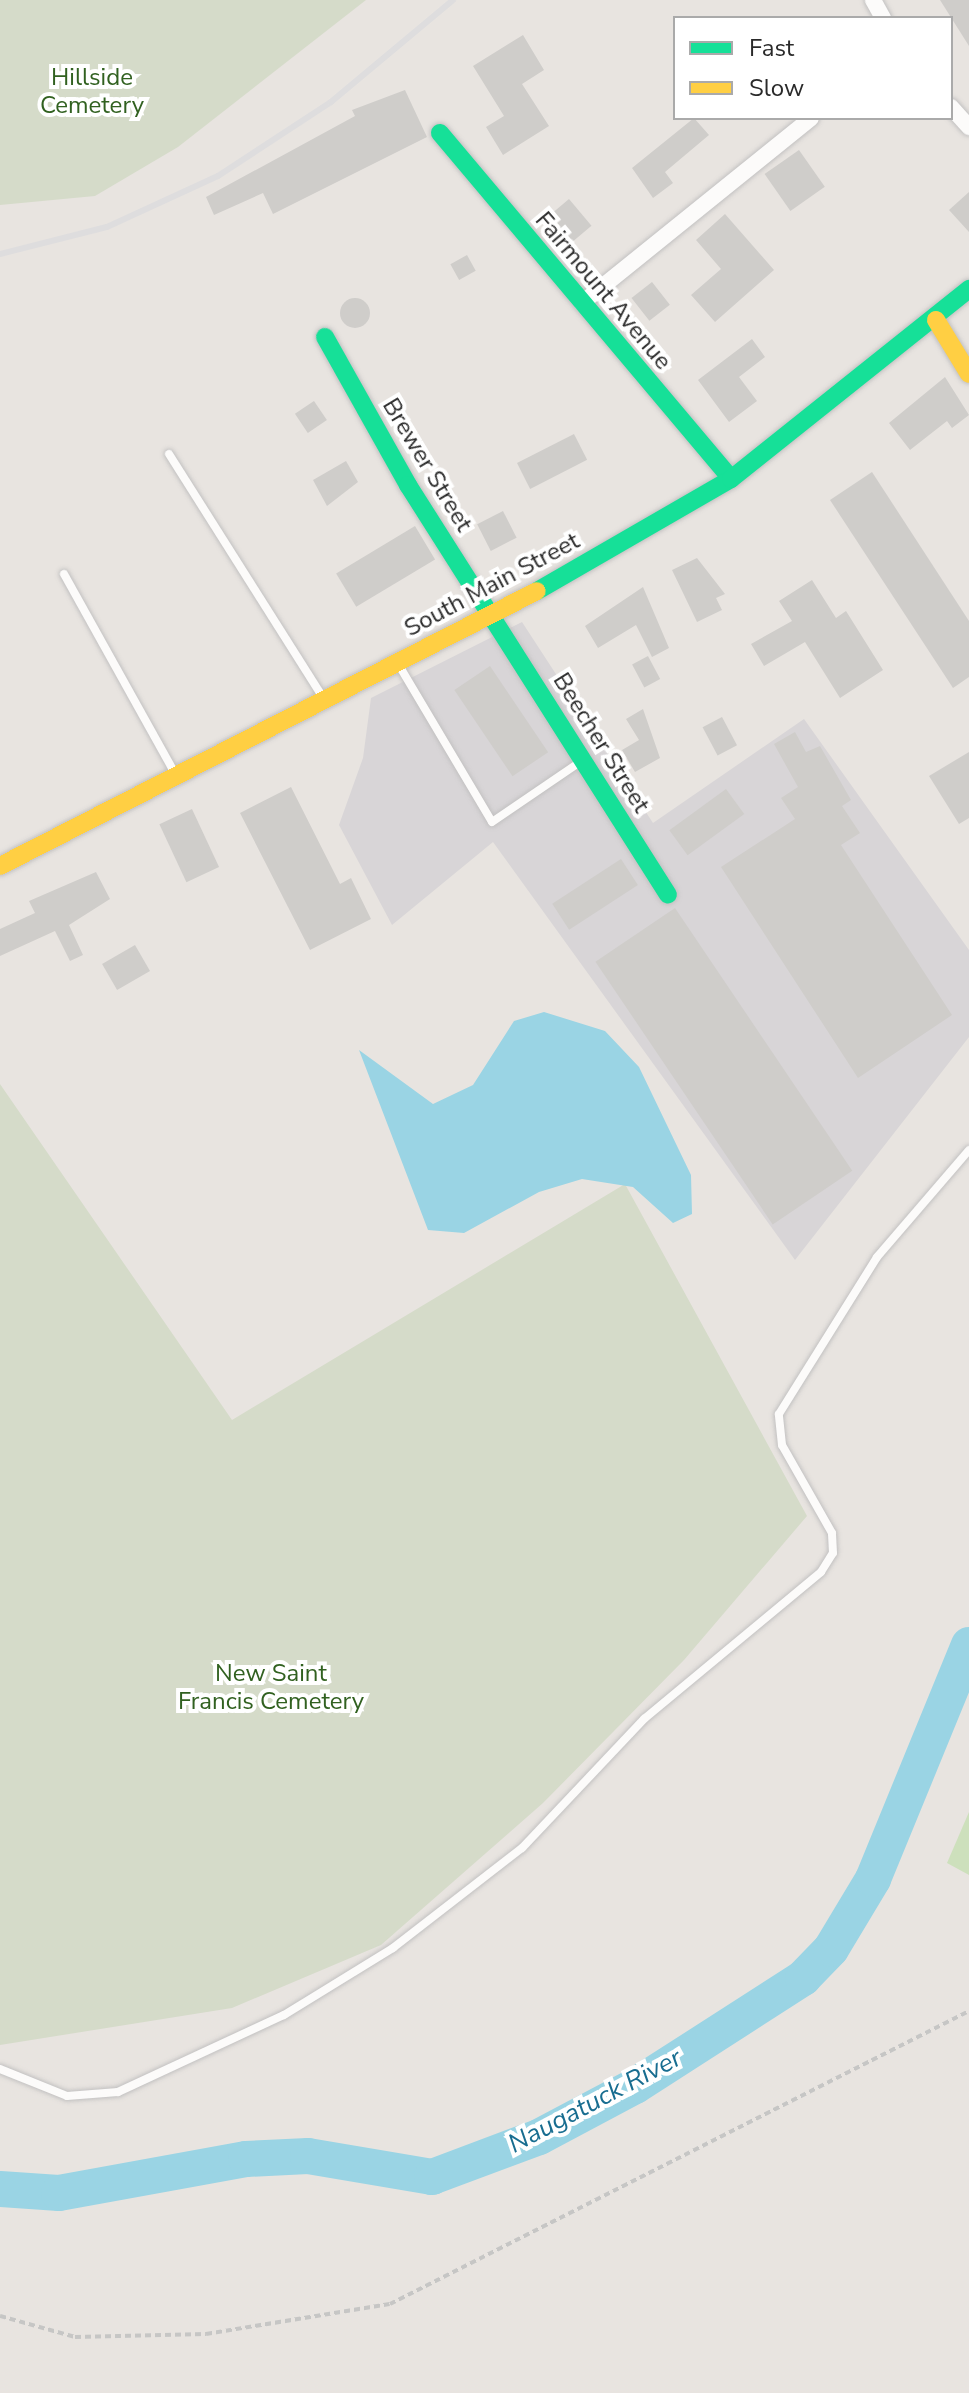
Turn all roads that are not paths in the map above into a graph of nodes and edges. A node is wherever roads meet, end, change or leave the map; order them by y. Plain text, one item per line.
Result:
1 (953, 109) edge
2 (809, 120) edge
3 (969, 127) edge
4 (440, 133) dead end
5 (969, 289) edge
6 (582, 303) junction
7 (936, 320) junction
8 (325, 337) dead end
9 (969, 374) edge
10 (169, 454) dead end
11 (731, 479) junction
12 (64, 574) dead end
13 (493, 616) junction
14 (398, 663) junction
15 (324, 700) junction
16 (583, 760) junction
17 (176, 775) junction
18 (0, 866) edge
19 (668, 895) dead end
20 (969, 1150) edge
21 (0, 2069) edge

1 - 3 street
2 - 6 street
4 - 6 street, Fairmount Avenue
5 - 7 street, South Main Street
6 - 11 street, Fairmount Avenue
7 - 9 street
7 - 11 street, South Main Street
8 - 13 street, Brewer Street
10 - 15 lane
11 - 13 street, South Main Street
12 - 17 lane
13 - 14 street, South Main Street
13 - 16 street, Beecher Street
14 - 15 street, South Main Street
14 - 16 lane
15 - 17 street, South Main Street
16 - 19 street, Beecher Street
17 - 18 street, South Main Street
20 - 21 lane

